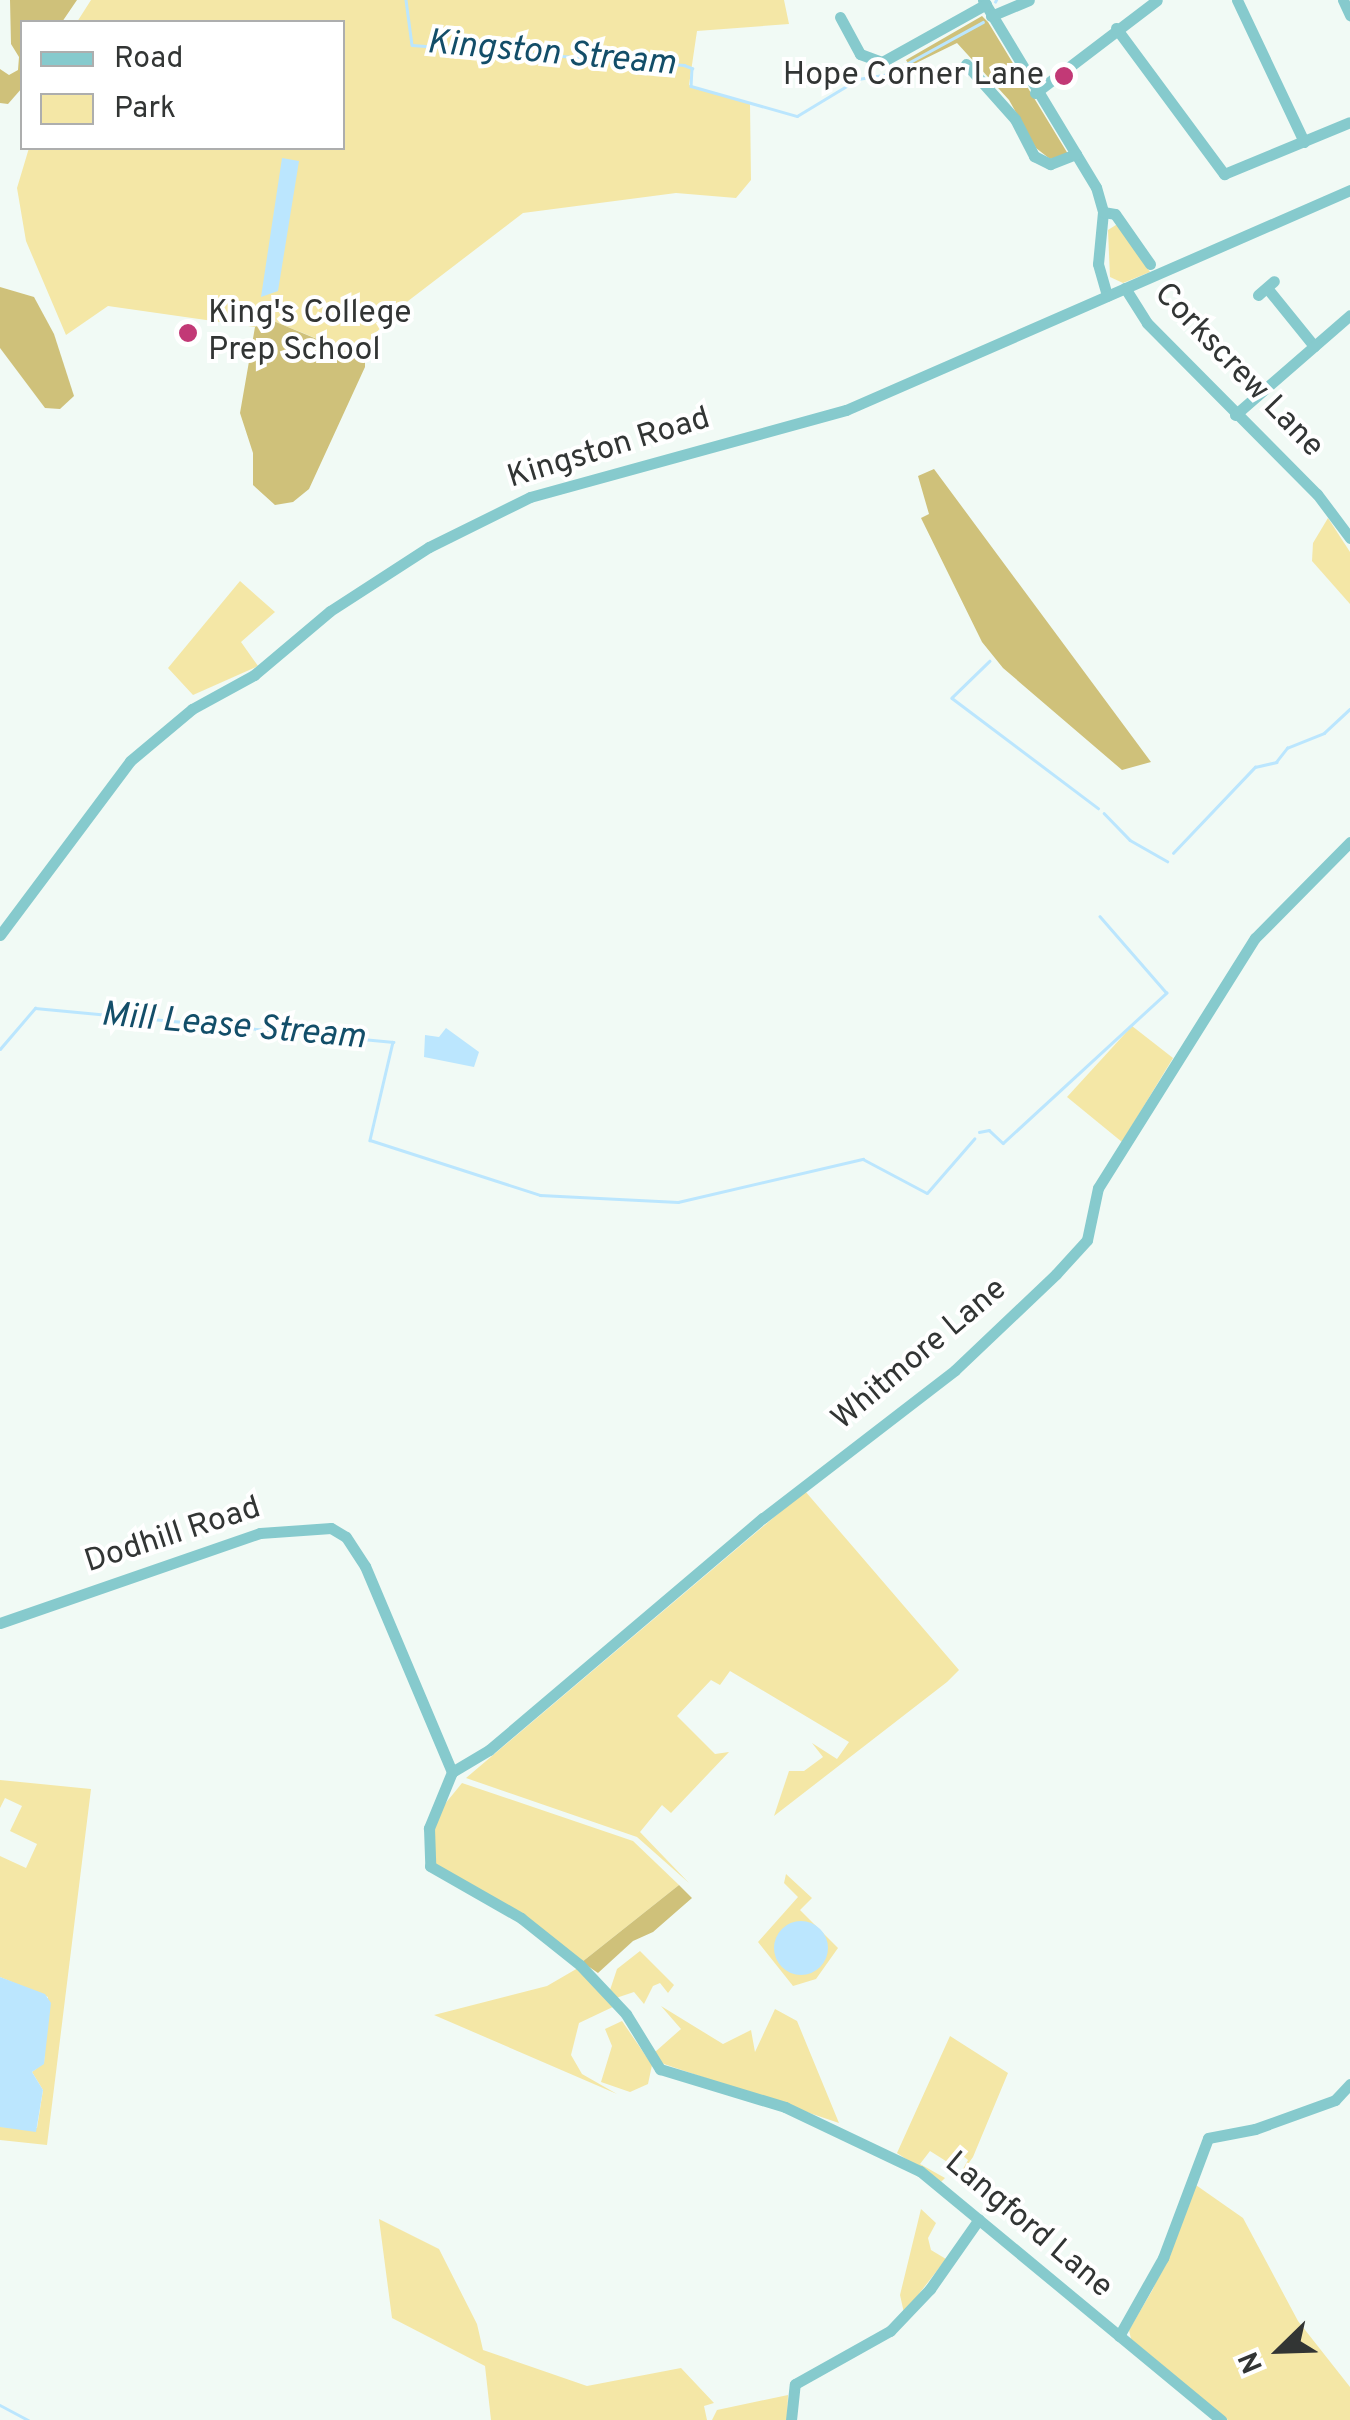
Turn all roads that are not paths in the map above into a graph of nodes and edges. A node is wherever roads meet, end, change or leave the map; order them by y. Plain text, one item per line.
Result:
1 (1028, 0) edge
2 (1157, 0) edge
3 (1236, 0) edge
4 (1343, 0) edge
5 (987, 7) edge
6 (1350, 15) edge
7 (840, 26) dead end
8 (1116, 28) junction
9 (964, 70) dead end
10 (1035, 93) junction
11 (1350, 122) edge
12 (1304, 142) junction
13 (1076, 154) junction
14 (1350, 190) edge
15 (1103, 212) junction
16 (1150, 264) dead end
17 (1125, 288) junction
18 (1266, 288) dead end
19 (1107, 296) junction
20 (1350, 316) edge
21 (1314, 346) junction
22 (1236, 415) junction
23 (1350, 508) edge
24 (1336, 517) junction
25 (1350, 538) edge
26 (1350, 842) edge
27 (0, 935) edge
28 (0, 1623) edge
29 (452, 1772) junction
30 (1350, 2084) edge
31 (978, 2219) junction
32 (1119, 2336) junction
33 (791, 2420) edge
34 (1220, 2420) edge

1 - 5 street
2 - 8 street
3 - 12 street
4 - 6 street
5 - 7 street
5 - 10 street
8 - 10 street
8 - 12 street
9 - 13 street
10 - 13 street
11 - 12 street
13 - 15 street
14 - 17 street, Kingston Road
15 - 16 street
15 - 19 street
17 - 19 street, Kingston Road
17 - 22 street, Corkscrew Lane
18 - 21 street
19 - 27 street, Kingston Road
20 - 21 street
21 - 22 street
22 - 24 street, Corkscrew Lane
23 - 24 street
24 - 25 street, Corkscrew Lane
26 - 29 street, Whitmore Lane
28 - 29 street, Dodhill Road
29 - 31 street, Langford Lane
30 - 32 street
31 - 32 street, Langford Lane
31 - 33 street
32 - 34 street, Langford Lane

